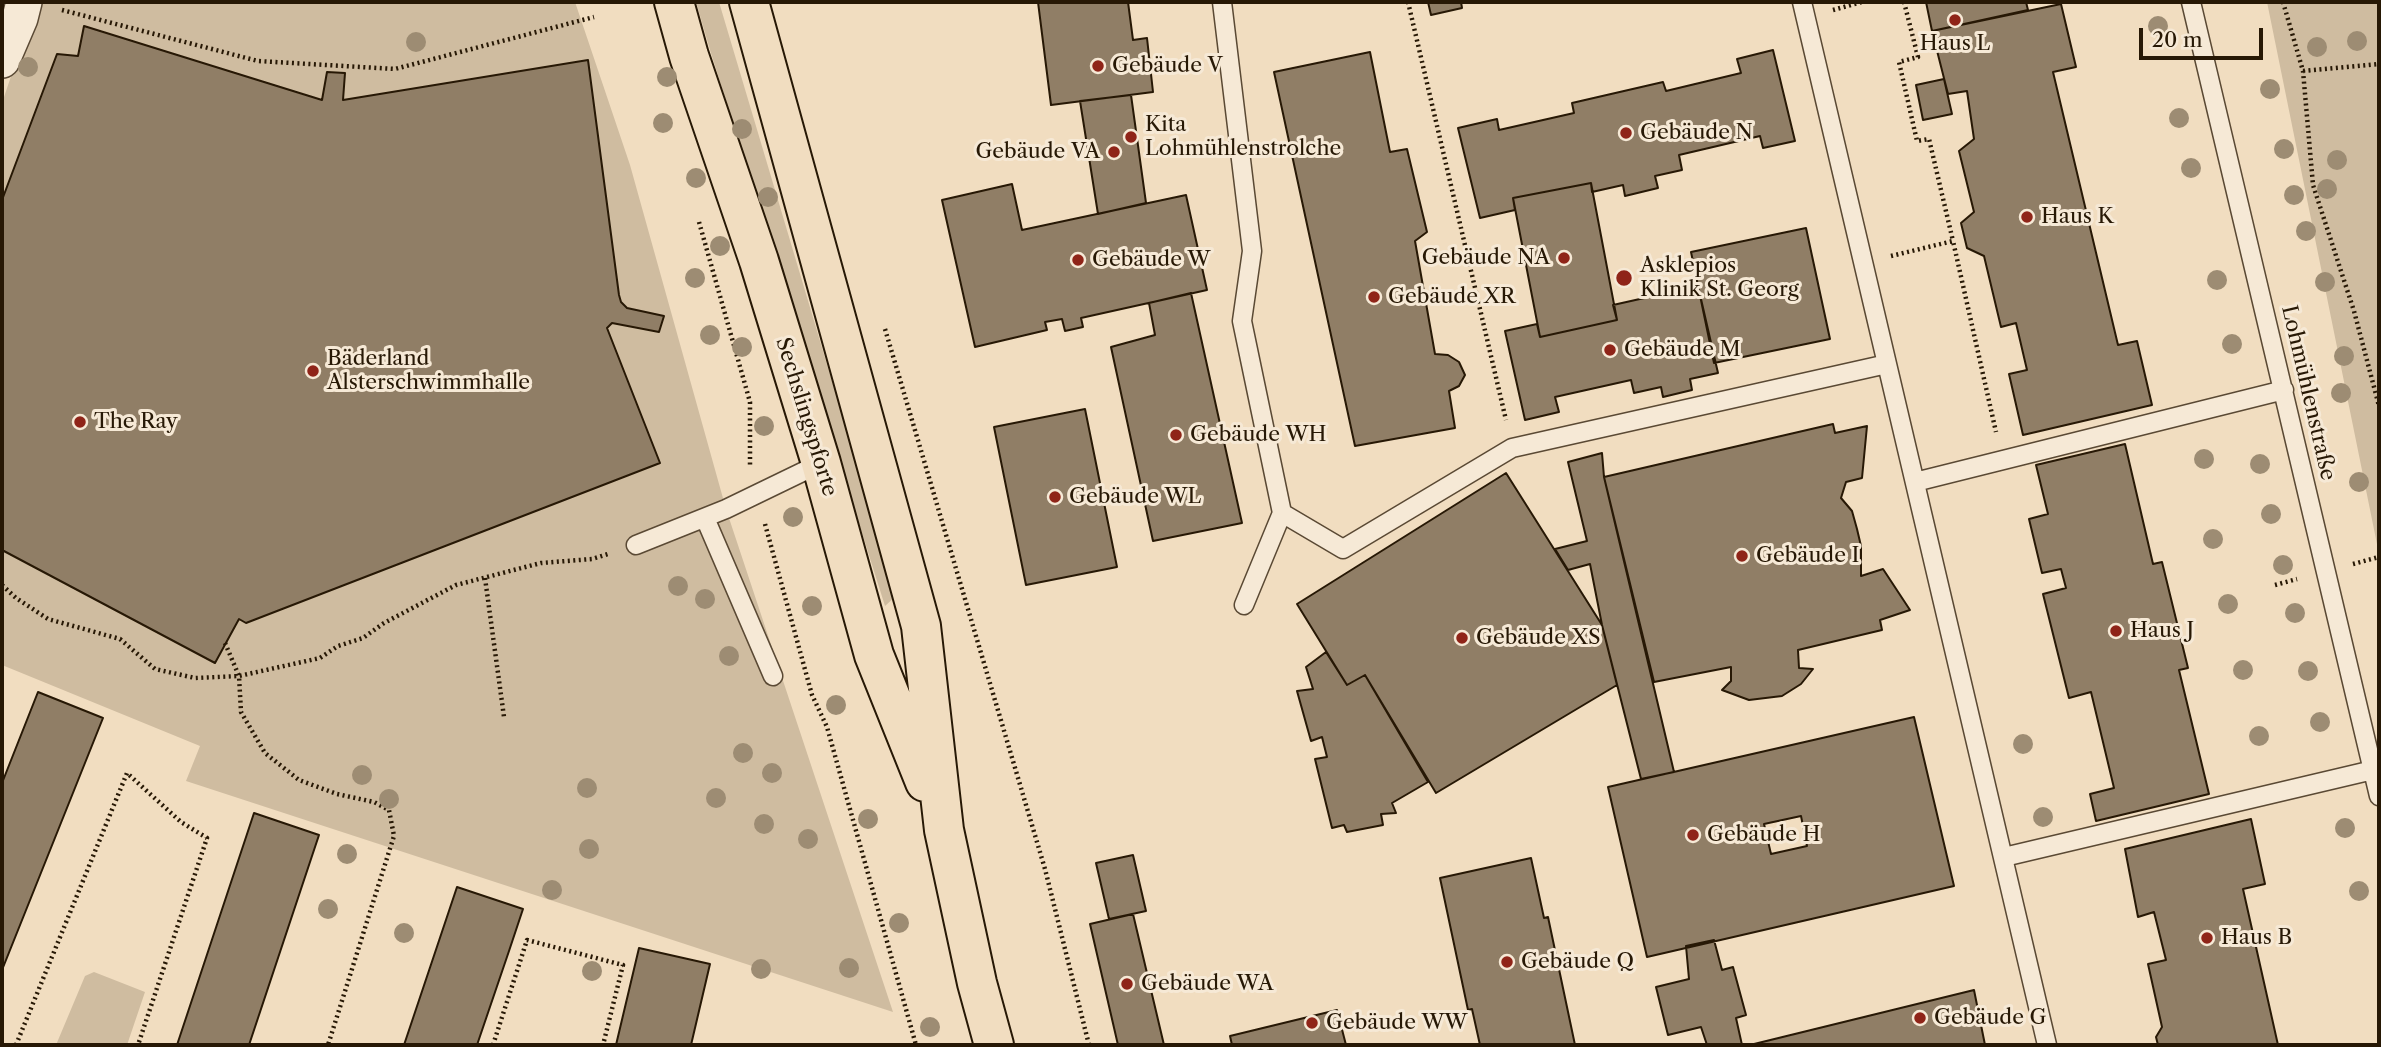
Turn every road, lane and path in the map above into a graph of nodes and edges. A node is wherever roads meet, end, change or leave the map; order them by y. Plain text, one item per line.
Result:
1 (674, 2) edge
2 (749, 2) edge
3 (1222, 2) edge
4 (1408, 2) edge
5 (1802, 2) edge
6 (1904, 2) edge
7 (2191, 2) edge
8 (2283, 2) edge
9 (25, 10) edge
10 (594, 17) dead end
11 (2, 60) edge
12 (2379, 64) edge
13 (2303, 71) junction
14 (698, 219) dead end
15 (1953, 240) junction
16 (1863, 263) junction
17 (883, 322) dead end
18 (1887, 364) junction
19 (2284, 390) junction
20 (2379, 406) edge
21 (1512, 448) junction
22 (2002, 460) junction
23 (821, 463) junction
24 (1915, 482) junction
25 (756, 493) junction
26 (1282, 513) junction
27 (705, 518) junction
28 (636, 545) joint
29 (485, 578) junction
30 (2, 585) edge
31 (1244, 605) dead end
32 (225, 643) dead end
33 (239, 676) junction
34 (773, 677) dead end
35 (504, 717) dead end
36 (2373, 770) junction
37 (2379, 796) edge
38 (944, 830) junction
39 (2004, 858) junction
40 (16, 1045) edge
41 (138, 1045) edge
42 (328, 1045) edge
43 (493, 1045) edge
44 (603, 1045) edge
45 (916, 1045) edge
46 (994, 1045) edge
47 (1089, 1045) edge
48 (2047, 1045) edge

1 - 23 main road, Sechslingspforte
2 - 38 main road, Sechslingspforte
3 - 26 lane
4 - 21 path
5 - 16 lane
6 - 15 path
7 - 19 lane, Lohmühlenstraße
8 - 13 path
9 - 10 path
9 - 11 street
12 - 13 path
13 - 20 path
14 - 25 path
15 - 16 path
15 - 22 path
16 - 18 lane
17 - 47 path
18 - 21 lane
18 - 24 lane
19 - 22 lane
19 - 36 lane, Lohmühlenstraße
21 - 26 lane
22 - 24 lane
23 - 25 lane
23 - 38 main road, Sechslingspforte
24 - 39 lane
25 - 27 lane
25 - 45 path
26 - 31 lane
27 - 28 lane
27 - 34 lane
28 - 29 path
29 - 33 path
29 - 35 path
30 - 33 path
32 - 33 path
33 - 42 path
36 - 37 lane, Lohmühlenstraße
36 - 39 lane
38 - 46 main road, Sechslingspforte
39 - 48 lane
40 - 41 path
43 - 44 path

